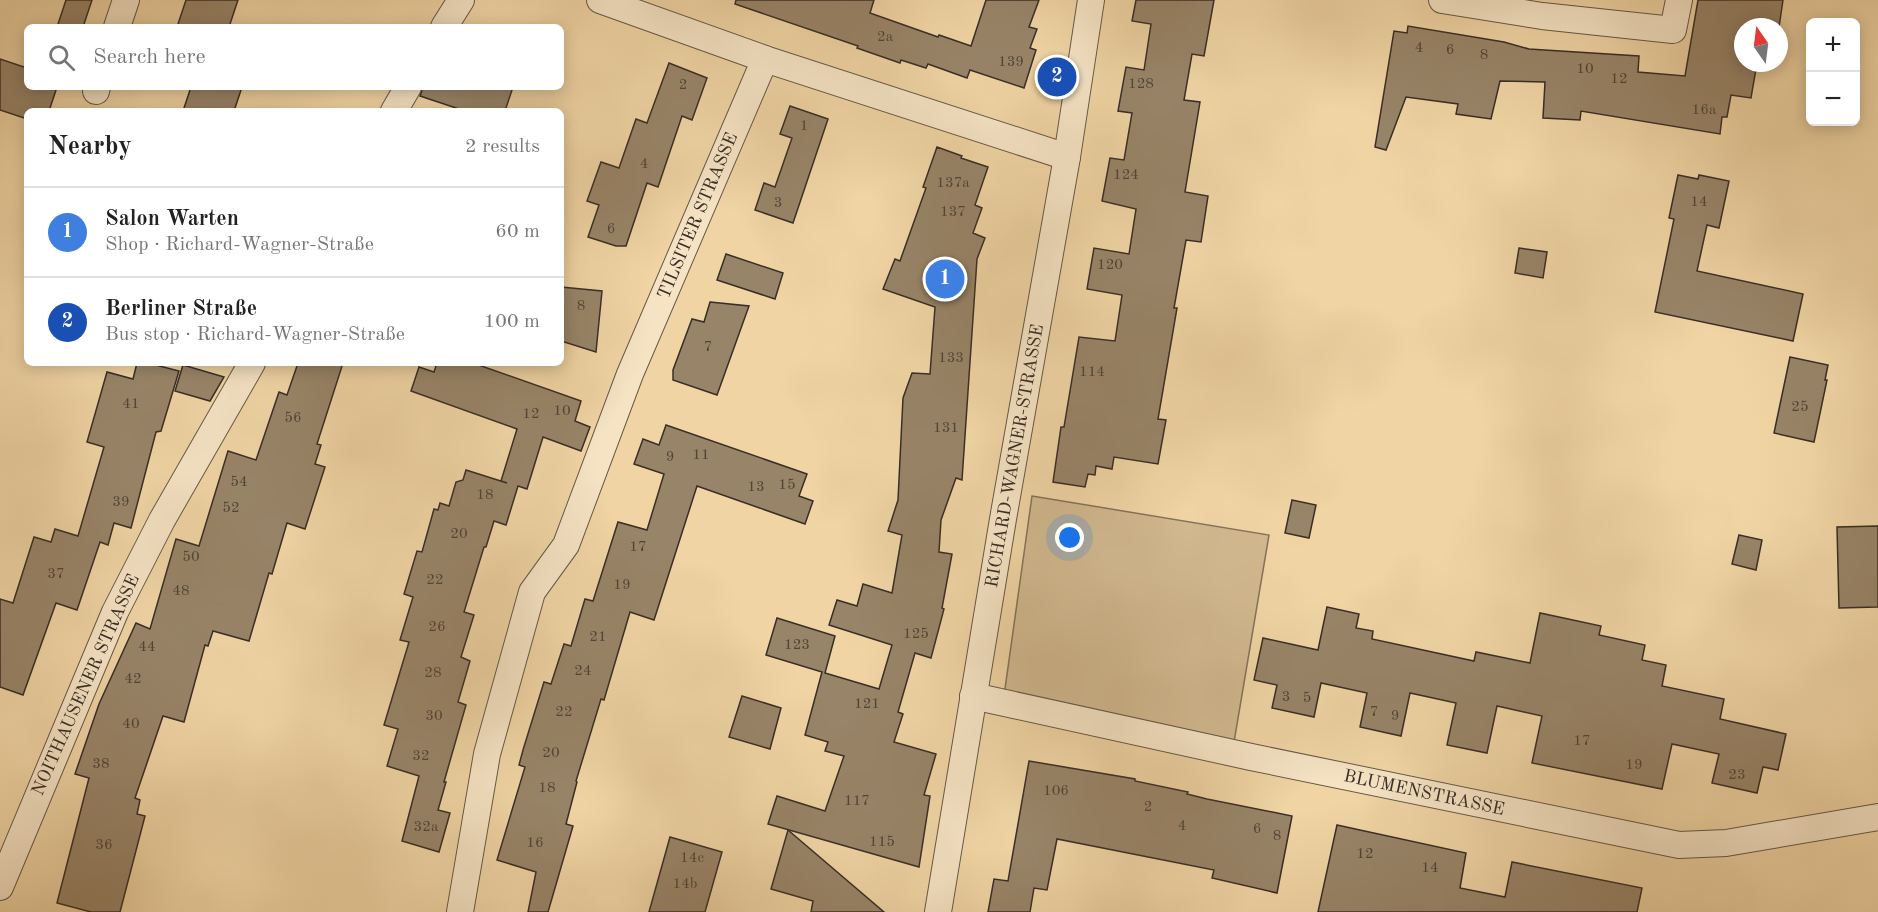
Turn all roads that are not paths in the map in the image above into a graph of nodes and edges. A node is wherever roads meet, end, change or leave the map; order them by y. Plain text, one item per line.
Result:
1 (126, 0) edge
2 (461, 0) edge
3 (600, 0) edge
4 (1091, 0) edge
5 (1442, 0) edge
6 (1678, 0) edge
7 (118, 24) edge
8 (446, 24) edge
9 (765, 58) junction
10 (406, 90) edge
11 (396, 108) edge
12 (1067, 157) junction
13 (250, 366) edge
14 (973, 696) junction
15 (1878, 817) edge
16 (0, 887) edge
17 (460, 912) edge
18 (938, 912) edge

1 - 7 street
2 - 8 street
3 - 9 street
4 - 12 street, RICHARD-WAGNER-STRASSE
5 - 6 street
9 - 12 street
9 - 17 street, TILSITER STRASSE
10 - 11 street
12 - 14 street, RICHARD-WAGNER-STRASSE
13 - 16 street, NOITHAUSENER STRASSE
14 - 15 street, BLUMENSTRASSE
14 - 18 street, RICHARD-WAGNER-STRASSE

